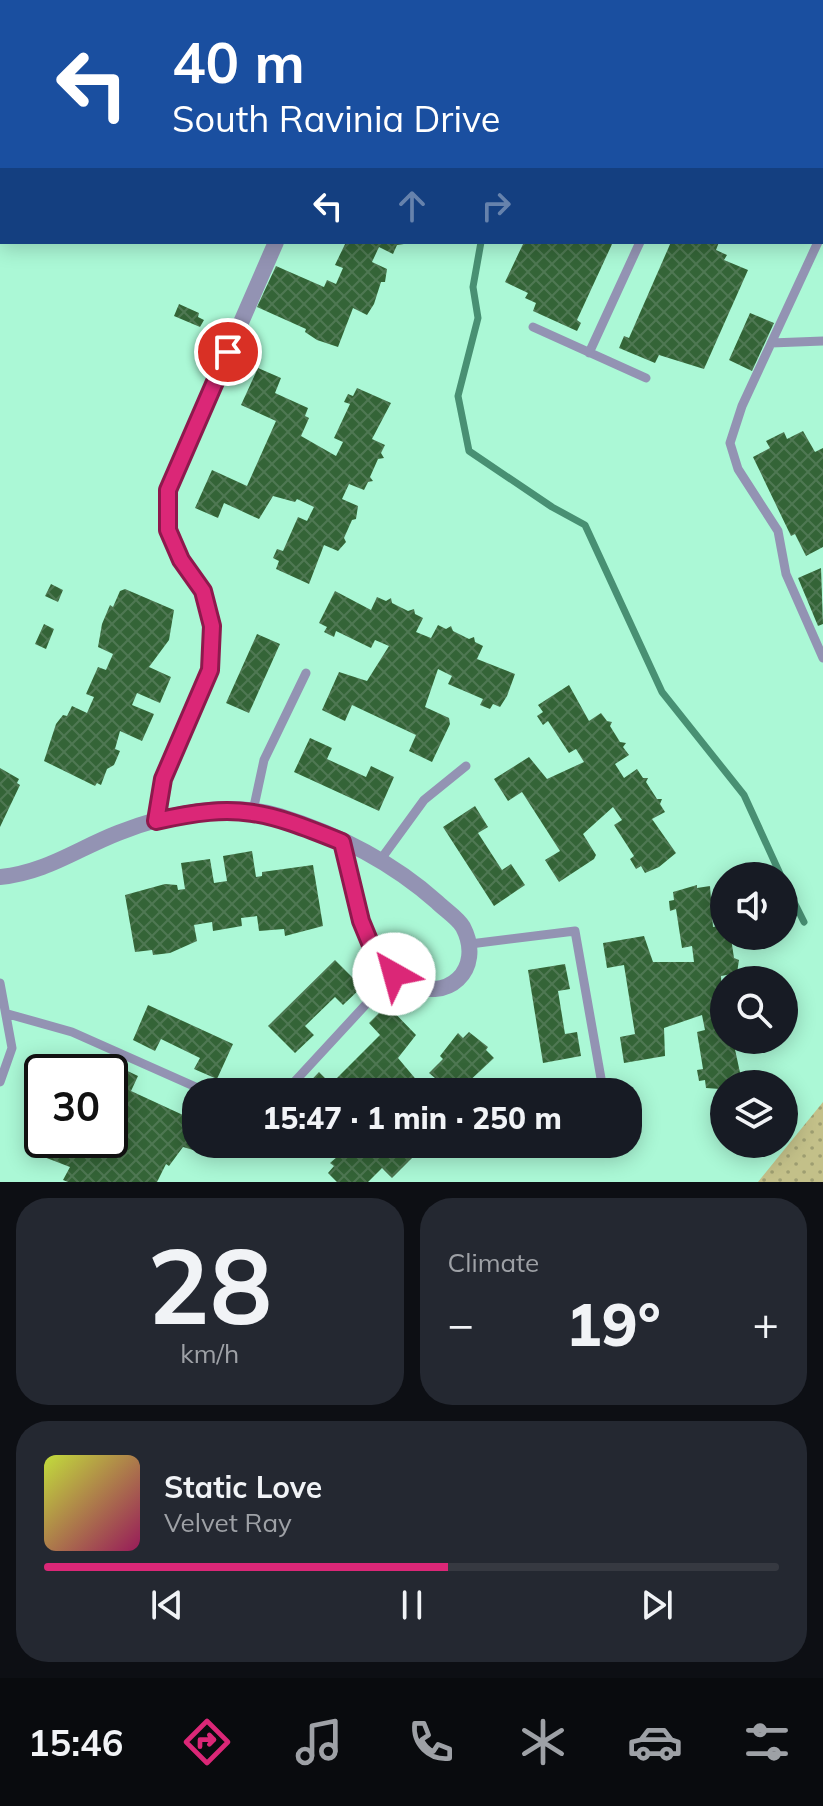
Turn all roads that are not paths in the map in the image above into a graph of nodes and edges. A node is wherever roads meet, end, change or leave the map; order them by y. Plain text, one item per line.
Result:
1 (275, 244) edge
2 (639, 244) edge
3 (817, 244) edge
4 (533, 327) dead end
5 (823, 341) edge
6 (771, 343) junction
7 (589, 353) junction
8 (646, 378) dead end
9 (823, 658) edge
10 (306, 673) dead end
11 (466, 766) dead end
12 (253, 811) junction
13 (156, 821) junction
14 (342, 842) junction
15 (381, 859) junction
16 (0, 877) edge
17 (470, 944) junction
18 (394, 974) junction
19 (0, 983) edge
20 (8, 1014) junction
21 (298, 1078) edge
22 (601, 1078) edge
23 (182, 1081) edge
24 (0, 1082) edge

1 - 13 street
2 - 7 lane
3 - 6 lane
4 - 7 lane
5 - 6 lane
6 - 9 lane
7 - 8 lane
10 - 12 lane
11 - 15 lane
12 - 13 street
12 - 14 street
13 - 16 street
14 - 15 street
14 - 18 street
15 - 17 street
17 - 18 street
17 - 22 lane
18 - 21 lane
19 - 20 lane
20 - 23 lane
20 - 24 lane

